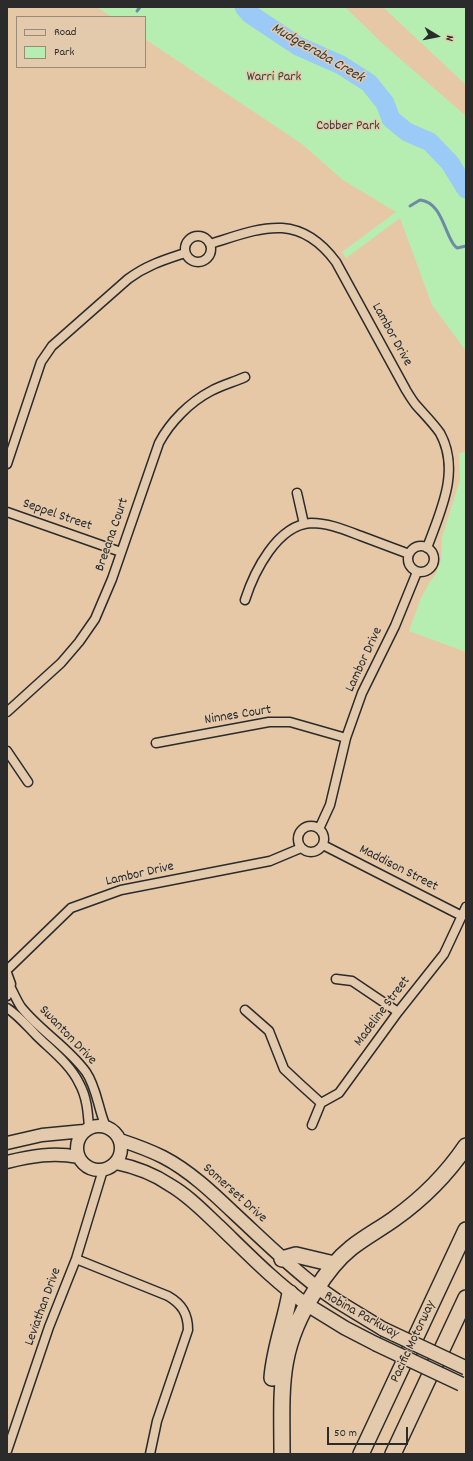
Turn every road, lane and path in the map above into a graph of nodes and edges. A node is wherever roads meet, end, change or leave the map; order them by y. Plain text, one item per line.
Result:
1 (210, 244) junction
2 (186, 253) junction
3 (245, 377) dead end
4 (7, 464) edge
5 (297, 493) dead end
6 (7, 512) edge
7 (304, 524) junction
8 (427, 548) junction
9 (121, 552) junction
10 (409, 554) junction
11 (417, 572) junction
12 (245, 600) dead end
13 (7, 712) edge
14 (346, 738) junction
15 (156, 743) dead end
16 (7, 751) edge
17 (28, 782) dead end
18 (319, 829) junction
19 (323, 845) junction
20 (301, 848) junction
21 (466, 908) edge
22 (462, 916) junction
23 (7, 972) edge
24 (336, 979) dead end
25 (9, 992) edge
26 (7, 1008) edge
27 (245, 1010) dead end
28 (398, 1012) junction
29 (321, 1103) junction
30 (312, 1125) dead end
31 (106, 1127) junction
32 (86, 1130) junction
33 (120, 1140) junction
34 (7, 1142) edge
35 (466, 1146) edge
36 (78, 1157) junction
37 (7, 1162) edge
38 (116, 1163) junction
39 (103, 1170) junction
40 (466, 1230) edge
41 (76, 1259) junction
42 (282, 1259) junction
43 (334, 1264) junction
44 (317, 1287) junction
45 (290, 1293) junction
46 (466, 1298) edge
47 (306, 1304) junction
48 (466, 1368) edge
49 (463, 1386) edge
50 (281, 1413) junction
51 (7, 1452) edge
52 (150, 1454) edge
53 (282, 1454) edge
54 (361, 1454) edge
55 (393, 1454) edge

1 - 2 street
1 - 2 street
1 - 8 street, Lambor Drive
2 - 4 street
3 - 9 street, Breeana Court
5 - 7 street
6 - 9 street, Seppel Street
7 - 10 street
7 - 12 street
8 - 10 street
8 - 11 street
9 - 13 street, Breeana Court
10 - 11 street
11 - 14 street, Lambor Drive
14 - 15 street, Ninnes Court
14 - 18 street, Lambor Drive
16 - 17 street
18 - 19 street
18 - 20 street
19 - 20 street, Lambor Drive
19 - 22 street, Maddison Street
20 - 23 street, Lambor Drive
21 - 22 street, Madeline Street
22 - 28 street, Madeline Street
23 - 25 street
24 - 28 street
25 - 31 street, Swanton Drive
26 - 32 street, Swanton Drive
27 - 29 street
28 - 29 street, Madeline Street
29 - 30 street
31 - 32 main road
31 - 33 main road, Somerset Drive
32 - 34 main road
32 - 36 main road
33 - 38 main road
33 - 42 main road, Somerset Drive
35 - 43 highway
36 - 37 main road
36 - 39 main road
38 - 39 main road
38 - 45 main road
39 - 41 street, Leviathan Drive
40 - 54 highway, Pacific Motorway
41 - 51 street, Leviathan Drive
41 - 52 street
42 - 43 highway
42 - 44 main road, Somerset Drive
43 - 44 highway
44 - 47 highway
44 - 48 main road, Robina Parkway, bridge
45 - 47 main road
45 - 50 highway
46 - 55 highway, Pacific Motorway
47 - 49 main road, Robina Parkway, bridge
47 - 50 highway
50 - 53 highway

